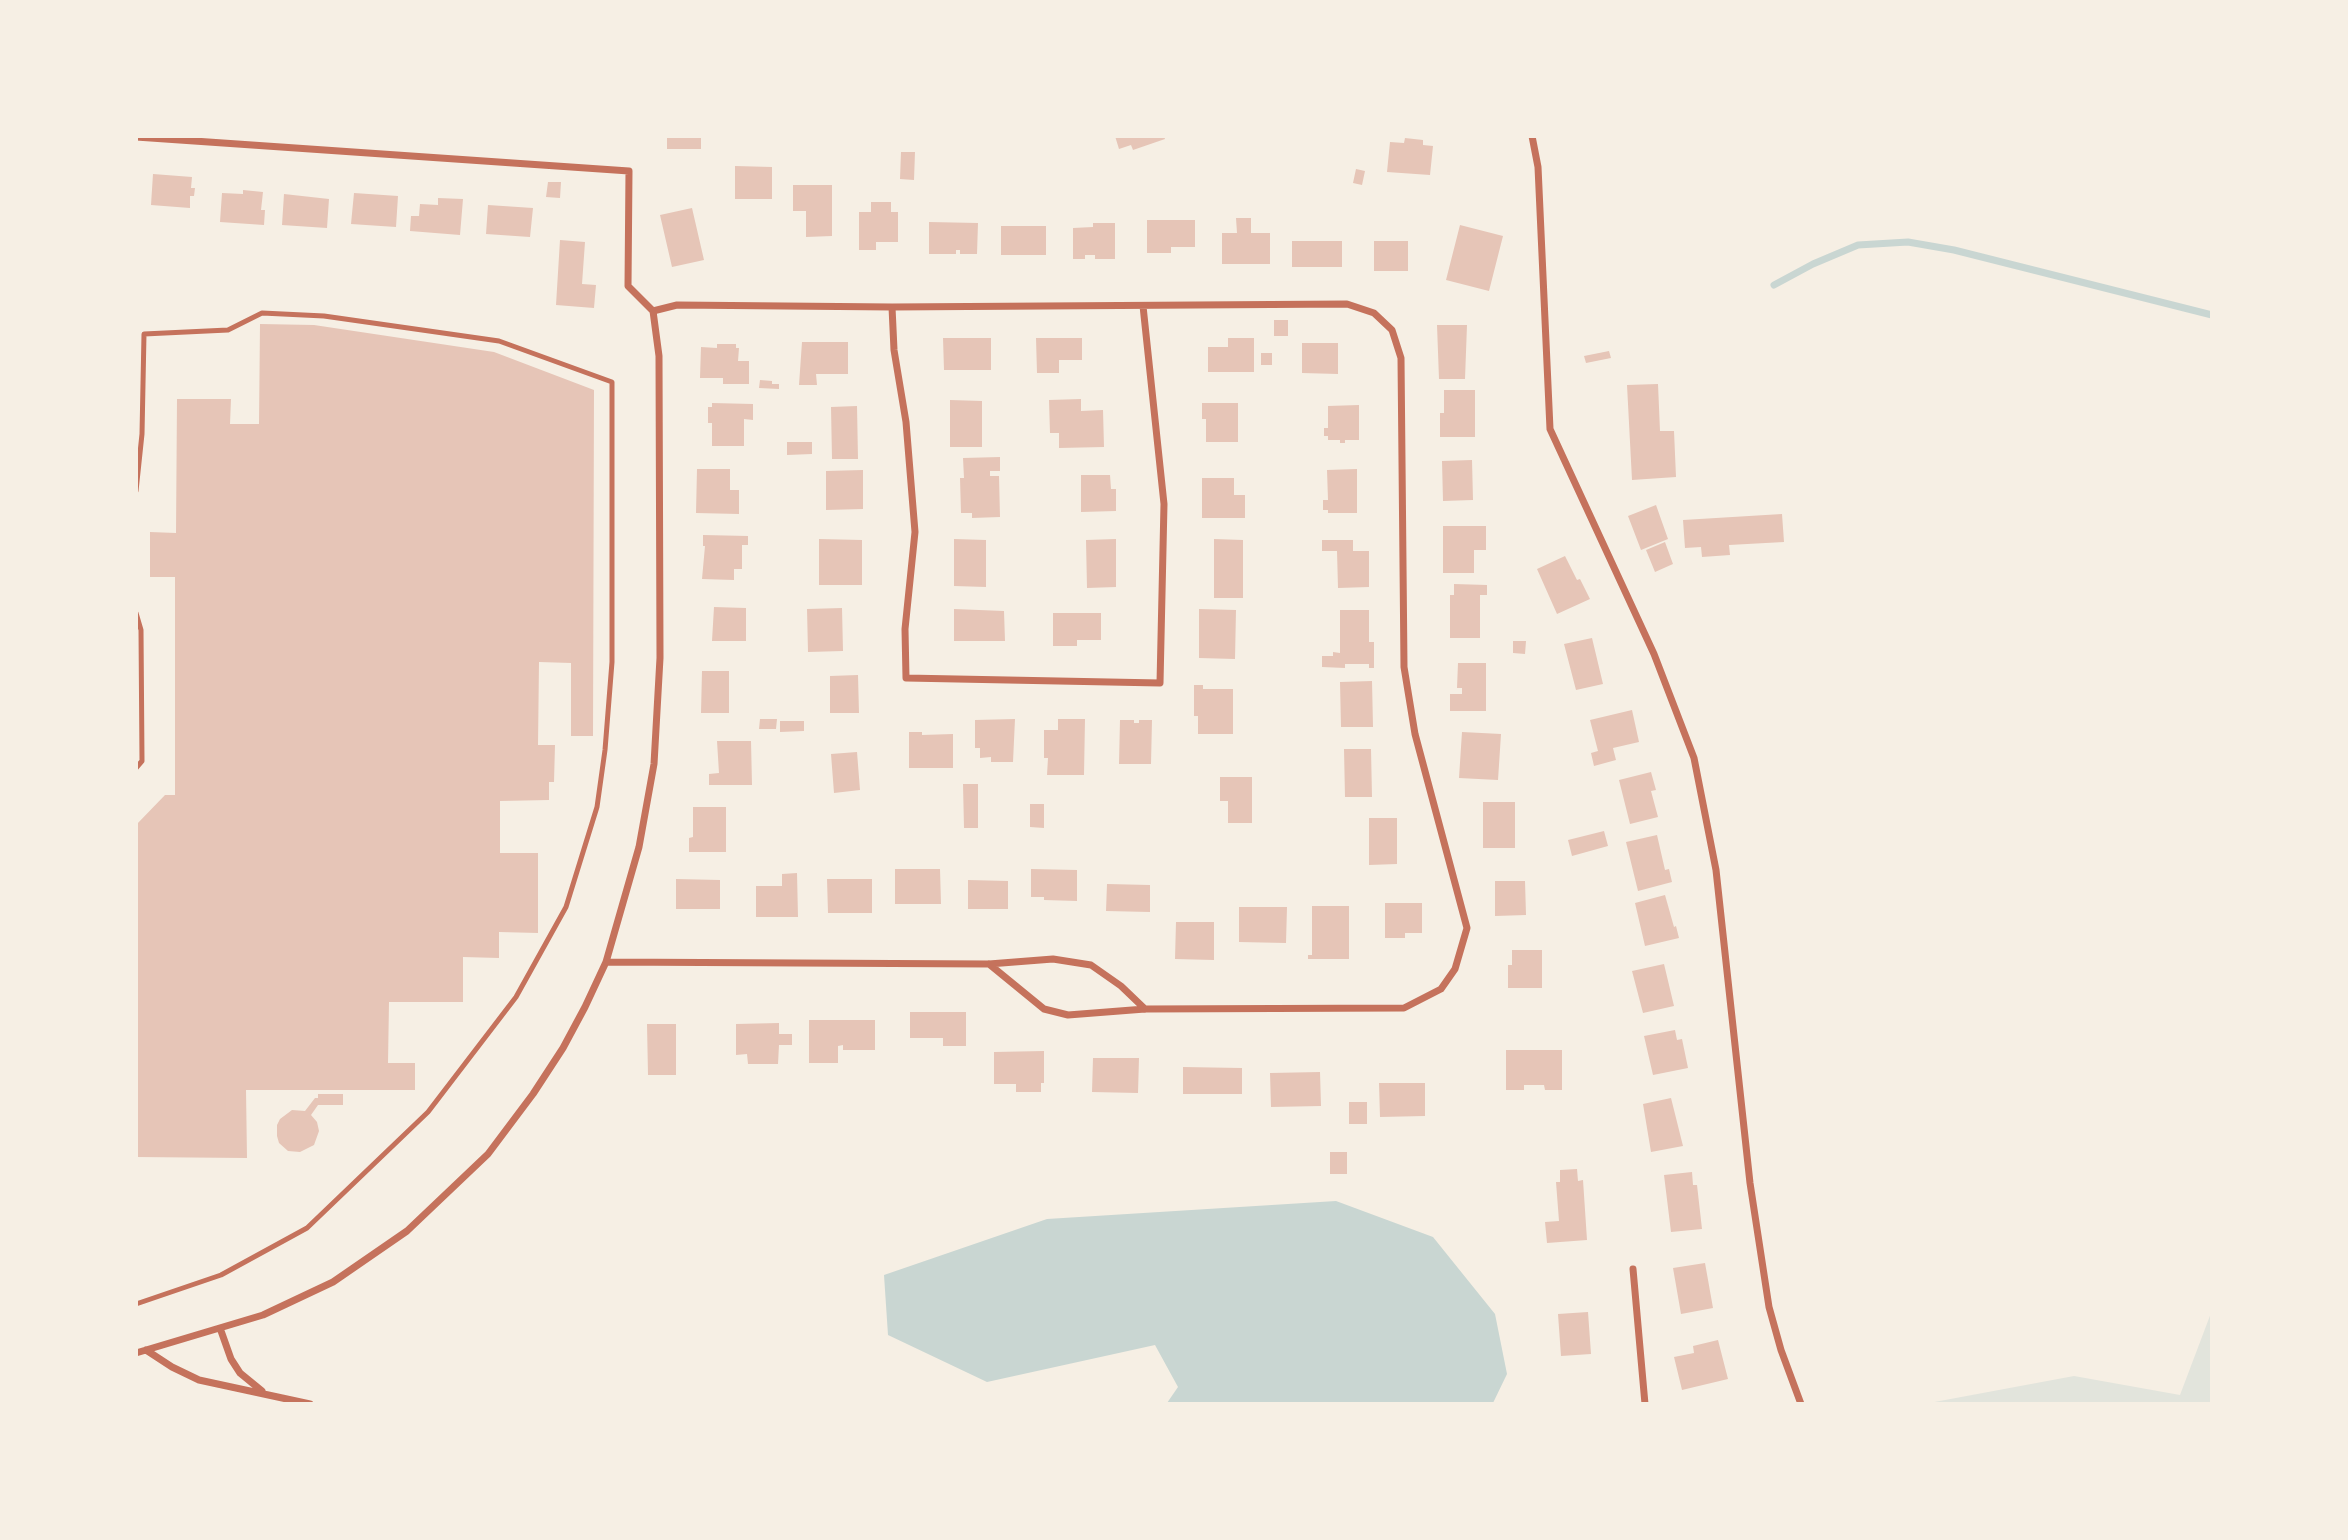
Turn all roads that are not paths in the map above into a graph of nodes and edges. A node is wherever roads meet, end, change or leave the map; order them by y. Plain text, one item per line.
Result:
1 (1532, 136) edge
2 (136, 137) edge
3 (1143, 306) junction
4 (892, 307) junction
5 (653, 310) junction
6 (140, 334) edge
7 (139, 434) edge
8 (136, 491) edge
9 (136, 612) edge
10 (136, 768) edge
11 (606, 962) junction
12 (989, 964) junction
13 (1145, 1009) junction
14 (1633, 1269) dead end
15 (136, 1304) edge
16 (220, 1328) junction
17 (146, 1350) junction
18 (136, 1353) edge
19 (262, 1392) junction
20 (310, 1404) edge
21 (1646, 1404) edge
22 (1801, 1404) edge

1 - 22 street
2 - 5 street
3 - 4 street
3 - 4 street
3 - 13 street
4 - 5 street
5 - 11 street
6 - 7 lane
6 - 15 lane
7 - 8 lane
9 - 10 lane
11 - 12 street
11 - 16 street
12 - 13 street
12 - 13 street
14 - 21 street
16 - 17 street
16 - 19 street
17 - 18 street
17 - 19 street
19 - 20 street

